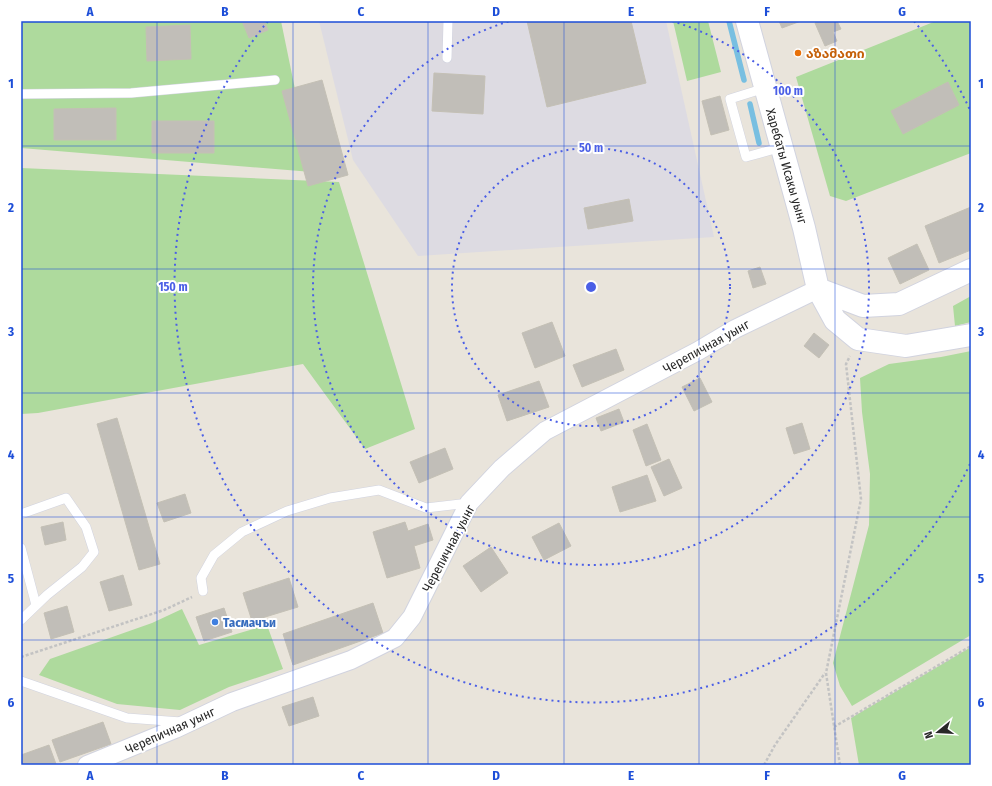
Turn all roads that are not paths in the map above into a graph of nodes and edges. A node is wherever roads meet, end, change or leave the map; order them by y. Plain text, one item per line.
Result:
1 (448, 21) edge
2 (747, 21) edge
3 (447, 58) dead end
4 (275, 80) dead end
5 (765, 88) junction
6 (21, 94) edge
7 (782, 147) junction
8 (971, 270) edge
9 (818, 289) junction
10 (971, 335) edge
11 (470, 503) junction
12 (21, 514) edge
13 (21, 548) edge
14 (202, 591) road end
15 (36, 605) junction
16 (21, 620) edge
17 (21, 681) edge
18 (188, 722) junction
19 (87, 765) edge

1 - 3 lane
2 - 5 main road, Харебаты Исакы уынг
4 - 6 lane
5 - 7 main road, Харебаты Исакы уынг
5 - 7 lane
7 - 9 main road, Харебаты Исакы уынг
8 - 9 main road
9 - 10 main road, Харебаты Исакы уынг
9 - 11 street, Черепичная уынг
11 - 14 lane
11 - 18 street, Черепичная уынг
12 - 15 lane
13 - 15 lane
15 - 16 lane
17 - 18 lane
18 - 19 street, Черепичная уынг

